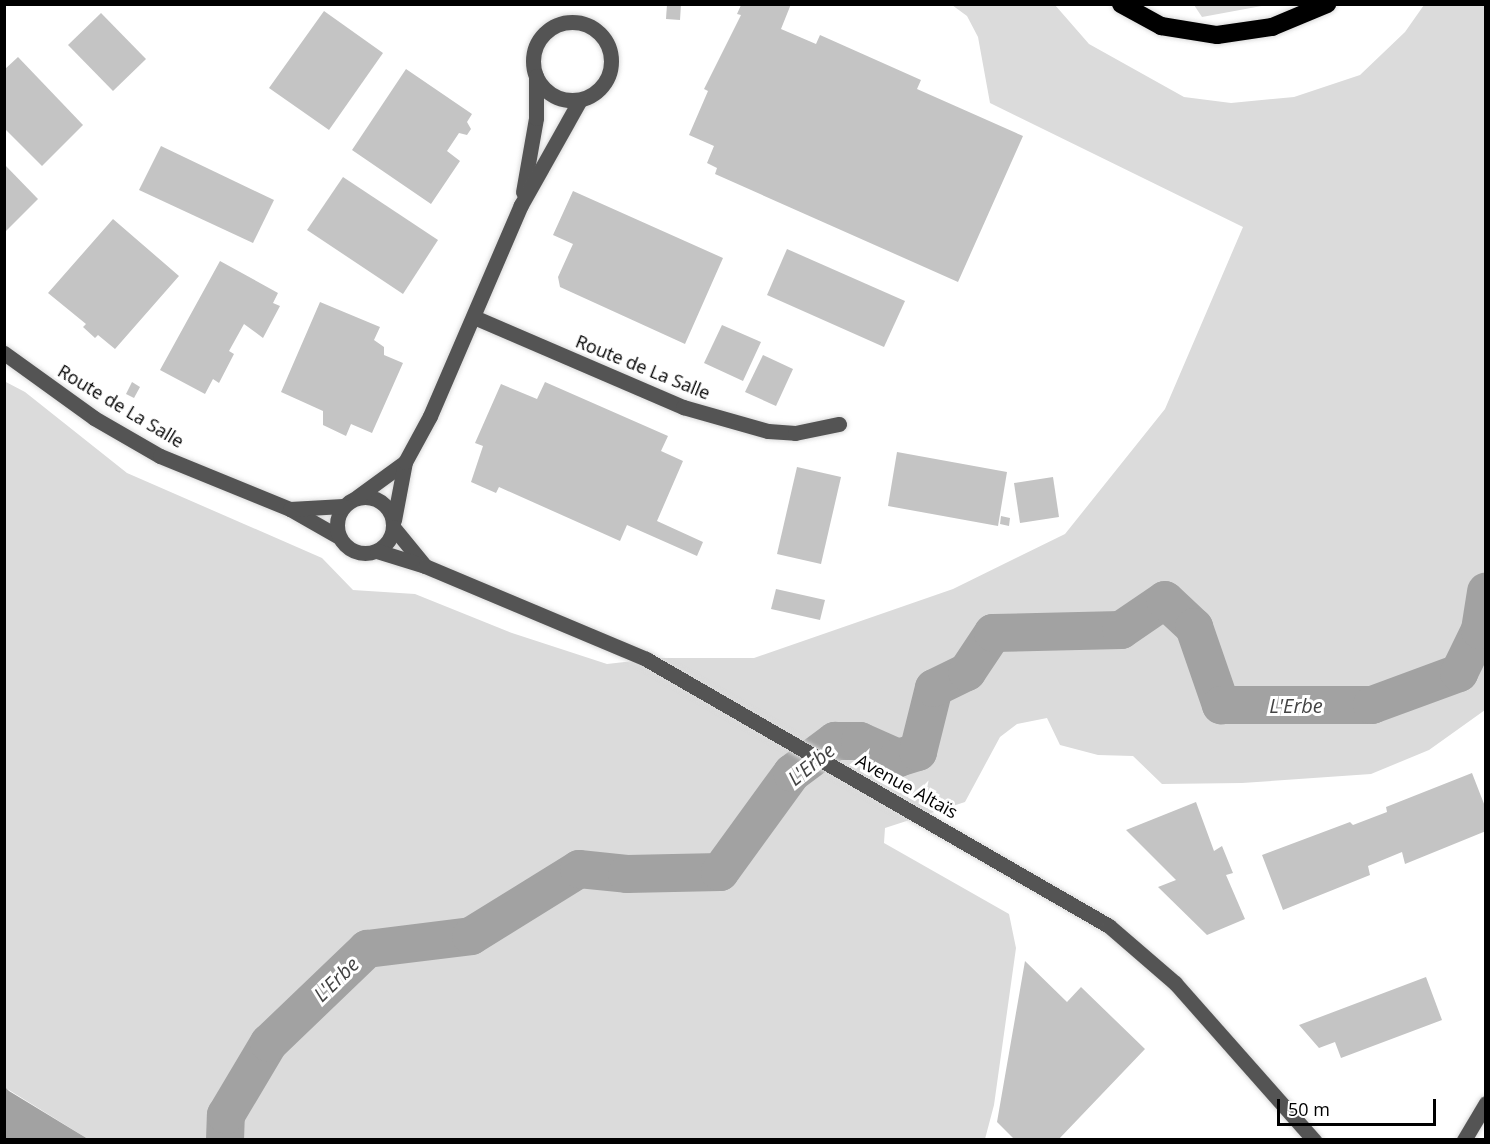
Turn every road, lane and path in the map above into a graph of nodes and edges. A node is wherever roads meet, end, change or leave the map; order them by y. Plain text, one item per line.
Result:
1 (1121, 4) edge
2 (1313, 4) edge
3 (1327, 4) edge
4 (1288, 21) junction
5 (536, 76) junction
6 (580, 100) junction
7 (521, 205) junction
8 (474, 317) junction
9 (4, 353) edge
10 (839, 424) dead end
11 (405, 462) junction
12 (350, 502) junction
13 (290, 509) junction
14 (394, 523) junction
15 (339, 537) junction
16 (377, 551) junction
17 (424, 566) junction
18 (1485, 1103) edge
19 (1311, 1135) edge
20 (1326, 1140) edge
21 (1464, 1140) edge

1 - 4 highway
2 - 4 highway
3 - 4 highway
5 - 6 street
5 - 6 street
5 - 7 street
6 - 7 street
7 - 8 street
8 - 10 street, Route de La Salle
8 - 11 street
9 - 13 street, Route de La Salle
11 - 12 street
11 - 14 street
12 - 13 street, Route de La Salle
12 - 14 street
12 - 15 street
13 - 15 street, Route de La Salle
14 - 16 street
14 - 17 street, Avenue Altaïs
15 - 16 street
16 - 17 street, Avenue Altaïs
17 - 19 street, Avenue Altaïs
18 - 21 street
19 - 20 street, Avenue Altaïs

